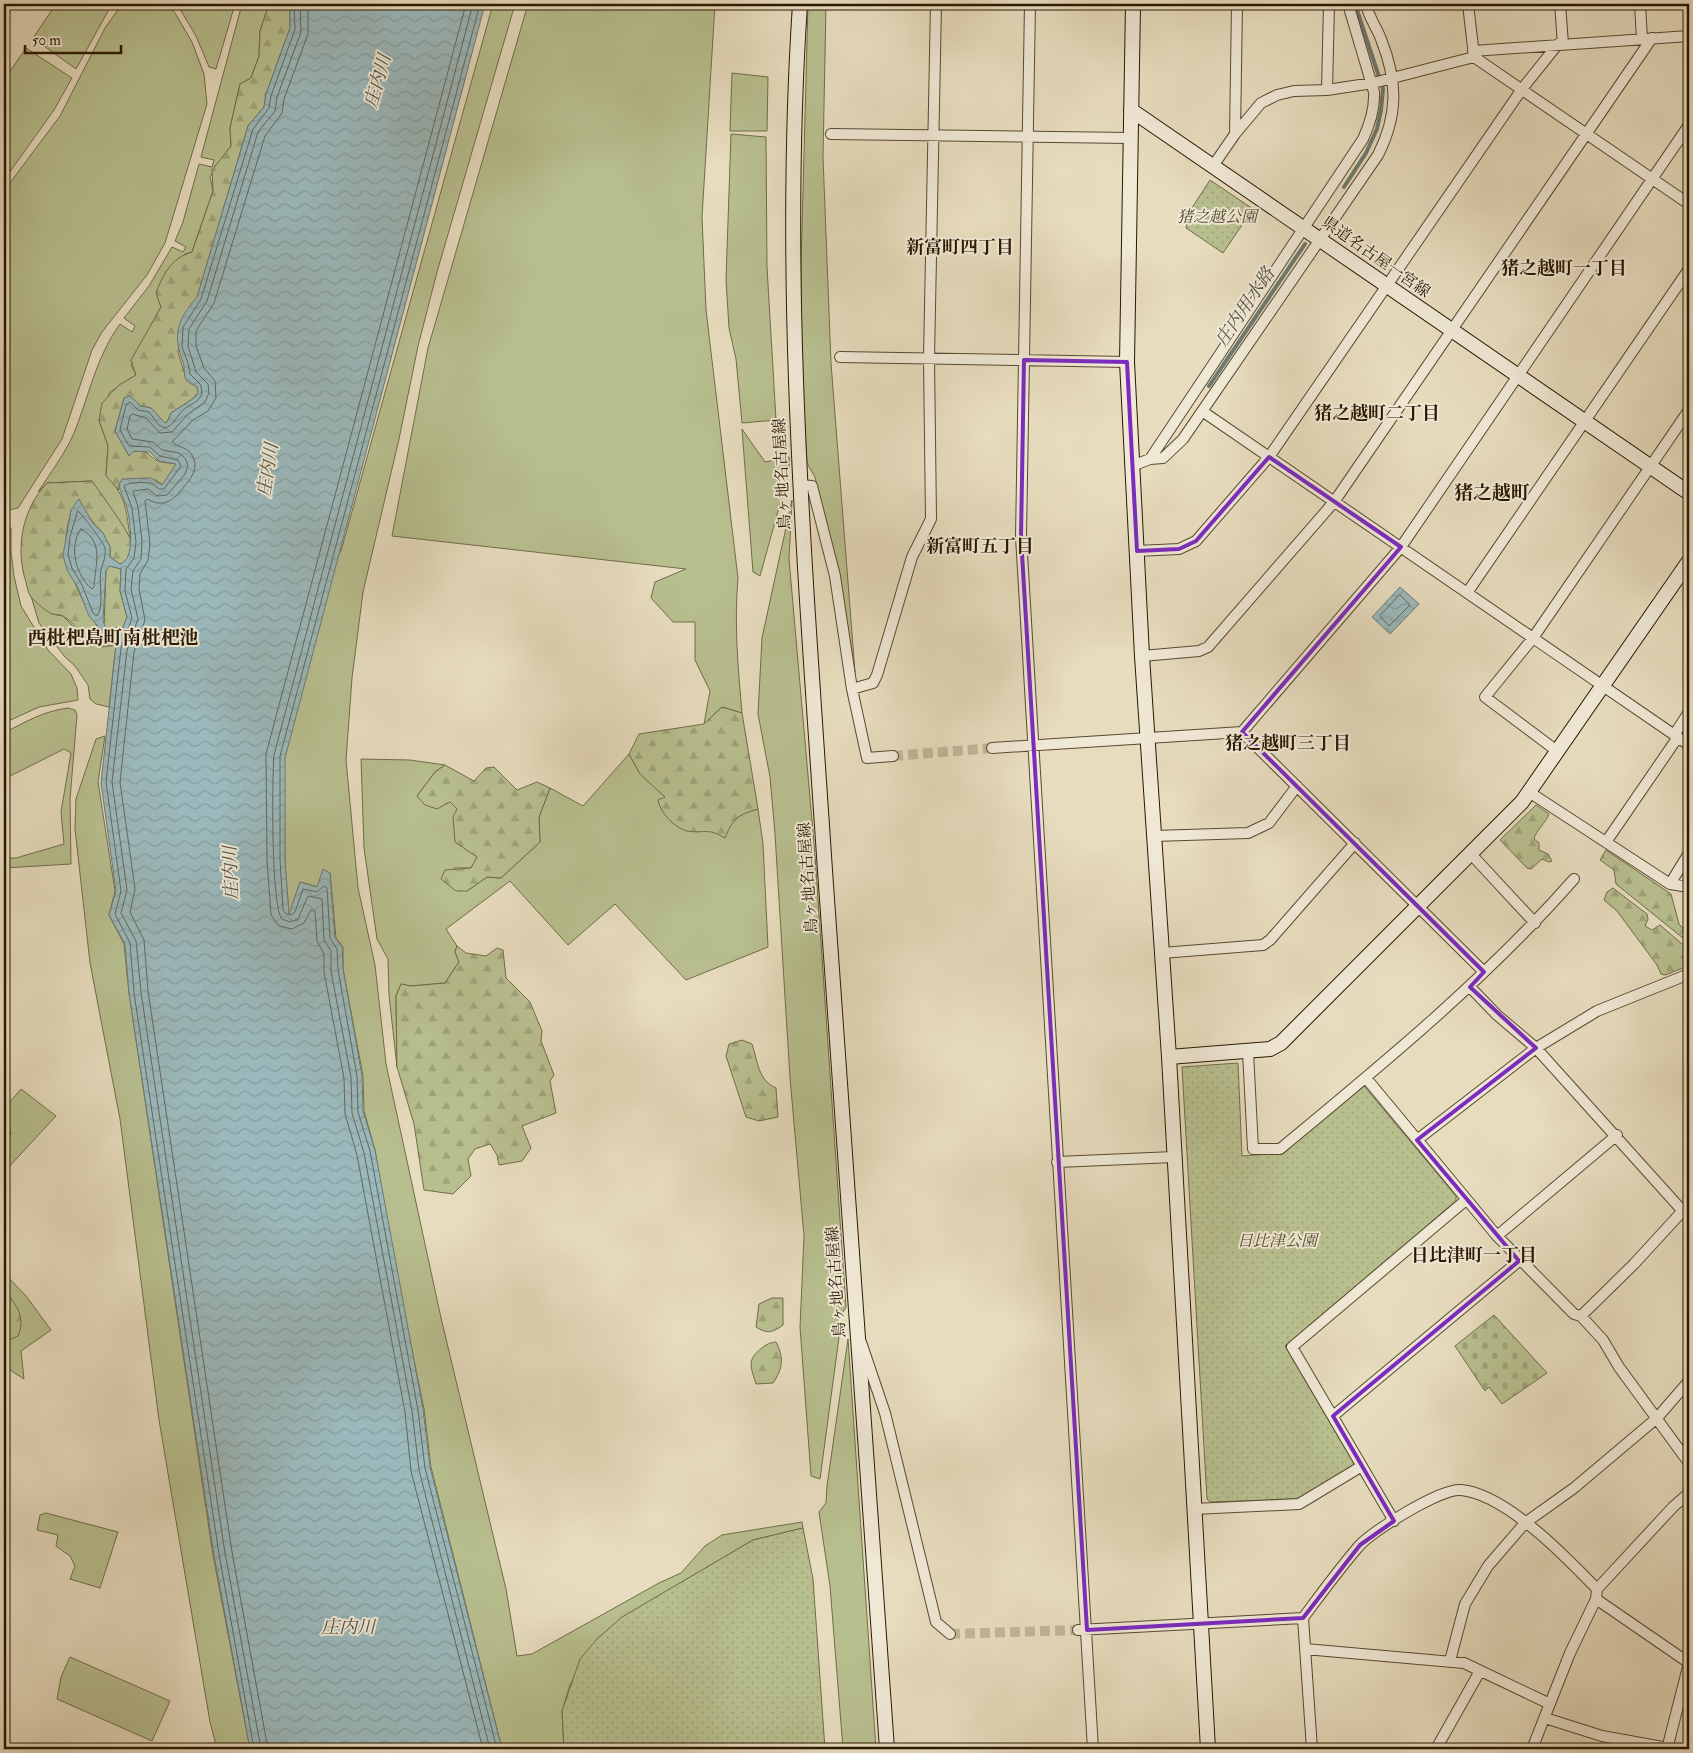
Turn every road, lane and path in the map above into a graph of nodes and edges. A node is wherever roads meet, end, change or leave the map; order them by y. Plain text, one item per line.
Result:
1 (800, 4) edge
2 (936, 4) edge
3 (1030, 4) edge
4 (1133, 4) edge
5 (1236, 4) edge
6 (1329, 4) edge
7 (1348, 4) edge
8 (1366, 4) edge
9 (1468, 4) edge
10 (1560, 4) edge
11 (1640, 4) edge
12 (1689, 36) edge
13 (1647, 39) junction
14 (1561, 44) junction
15 (1474, 54) junction
16 (1391, 79) junction
17 (1375, 83) junction
18 (1522, 89) junction
19 (1327, 90) junction
20 (1131, 110) junction
21 (1689, 125) edge
22 (1587, 133) junction
23 (831, 134) dead end
24 (1235, 134) junction
25 (933, 135) junction
26 (1028, 136) junction
27 (1131, 138) junction
28 (1213, 166) junction
29 (1652, 179) junction
30 (1689, 204) edge
31 (1305, 229) junction
32 (1320, 240) junction
33 (1689, 268) edge
34 (1386, 284) junction
35 (1452, 330) junction
36 (840, 357) dead end
37 (929, 358) junction
38 (1024, 360) junction
39 (1127, 362) junction
40 (1518, 375) junction
41 (1689, 410) edge
42 (1202, 411) junction
43 (1585, 421) junction
44 (1269, 457) junction
45 (1150, 459) junction
46 (1132, 466) junction
47 (1651, 466) junction
48 (799, 485) junction
49 (1689, 493) edge
50 (1334, 502) junction
51 (1400, 547) junction
52 (1137, 551) junction
53 (1689, 561) edge
54 (1467, 593) junction
55 (1533, 638) junction
56 (1142, 656) junction
57 (1602, 686) junction
58 (852, 690) junction
59 (1689, 712) edge
60 (1242, 732) junction
61 (1676, 736) junction
62 (1148, 737) junction
63 (1034, 744) junction
64 (1689, 745) edge
65 (992, 748) tunnel mouth
66 (1557, 751) junction
67 (893, 756) tunnel mouth
68 (1297, 786) junction
69 (1529, 792) junction
70 (1154, 836) junction
71 (1606, 842) junction
72 (1355, 844) junction
73 (1470, 853) junction
74 (1689, 853) edge
75 (1574, 879) dead end
76 (1670, 884) junction
77 (1689, 887) edge
78 (1417, 906) junction
79 (1535, 923) junction
80 (1162, 953) junction
81 (1484, 972) junction
82 (1689, 974) edge
83 (1470, 987) junction
84 (1536, 1048) junction
85 (1248, 1052) junction
86 (1169, 1057) junction
87 (1366, 1078) junction
88 (1617, 1135) junction
89 (1417, 1140) junction
90 (1174, 1157) junction
91 (1057, 1162) junction
92 (1466, 1200) junction
93 (1687, 1211) edge
94 (1497, 1236) junction
95 (1519, 1261) junction
96 (1581, 1316) junction
97 (856, 1326) junction
98 (1689, 1381) edge
99 (1333, 1416) junction
100 (1657, 1418) junction
101 (1689, 1463) edge
102 (1362, 1466) junction
103 (1689, 1493) edge
104 (1194, 1509) junction
105 (1394, 1521) junction
106 (1525, 1523) junction
107 (1598, 1589) junction
108 (1596, 1600) junction
109 (1303, 1618) junction
110 (1201, 1623) junction
111 (1083, 1630) junction
112 (950, 1634) dead end
113 (1305, 1649) junction
114 (1450, 1661) junction
115 (1689, 1665) edge
116 (1480, 1671) junction
117 (1550, 1704) junction
118 (1545, 1718) junction
119 (887, 1749) edge
120 (1093, 1749) edge
121 (1208, 1749) edge
122 (1312, 1749) edge
123 (1436, 1749) edge
124 (1532, 1749) edge
125 (1668, 1749) edge

1 - 48 main road, 鳥ヶ地名古屋線
2 - 25 street
3 - 26 street
4 - 20 main road
5 - 24 street
6 - 19 street
7 - 17 street
8 - 16 street
9 - 15 street
10 - 14 street
11 - 13 street
12 - 13 street
13 - 14 street
13 - 22 street
14 - 15 street
14 - 18 street
15 - 16 street
15 - 18 street
16 - 17 street
16 - 32 street
17 - 19 street
17 - 31 street
18 - 22 street
18 - 34 street
19 - 24 street
20 - 27 main road
20 - 28 main road, 県道名古屋一宮線
21 - 29 street
22 - 29 street
22 - 35 street
23 - 25 street
24 - 28 street
25 - 26 street
25 - 37 street
26 - 27 street
26 - 38 street
27 - 39 main road
28 - 31 main road, 県道名古屋一宮線
29 - 30 street
29 - 40 street
31 - 32 main road, 県道名古屋一宮線
31 - 45 street
32 - 34 main road, 県道名古屋一宮線
32 - 42 street
33 - 43 street
34 - 35 main road, 県道名古屋一宮線
34 - 44 street
35 - 40 main road, 県道名古屋一宮線
35 - 50 street
36 - 37 street
37 - 38 street
37 - 58 street
38 - 39 street
38 - 63 street
39 - 46 main road
40 - 43 main road, 県道名古屋一宮線
40 - 51 street
41 - 47 street
42 - 44 street
42 - 45 street
43 - 47 main road, 県道名古屋一宮線
43 - 54 street
44 - 50 street
44 - 52 street
45 - 46 street
46 - 52 main road
47 - 49 main road, 県道名古屋一宮線
47 - 55 street
48 - 58 street
48 - 97 main road, 鳥ヶ地名古屋線
50 - 51 street
50 - 56 street
51 - 54 street
51 - 60 street
52 - 56 main road
53 - 57 main road
54 - 55 street
55 - 57 street
55 - 66 street
56 - 62 main road
57 - 61 street
57 - 66 main road
58 - 67 street
59 - 61 street
60 - 62 street
60 - 68 street
61 - 64 street
61 - 71 street
62 - 63 street
62 - 70 main road
63 - 65 street
63 - 91 street
66 - 69 main road
68 - 70 street
68 - 72 street
69 - 71 street
69 - 73 main road
70 - 80 main road
71 - 76 street
72 - 78 street
72 - 80 street
73 - 78 main road
73 - 79 street
74 - 76 street
75 - 79 street
76 - 77 street
78 - 81 street
78 - 85 main road
79 - 81 street
80 - 86 main road
81 - 83 street
82 - 84 street
83 - 84 street
83 - 87 street
84 - 88 street
84 - 89 street
85 - 86 main road
85 - 87 street
86 - 90 main road
87 - 89 street
88 - 93 street
88 - 94 street
89 - 92 street
90 - 91 street
90 - 104 main road
91 - 111 street
92 - 94 street
92 - 99 street
93 - 96 street
94 - 95 street
95 - 96 street
95 - 99 street
96 - 100 street
97 - 112 street
97 - 119 main road, 鳥ヶ地名古屋線
98 - 100 street
99 - 102 street
100 - 101 street
100 - 106 street
102 - 104 street
102 - 105 street
103 - 107 street
104 - 110 main road
105 - 106 street
105 - 109 street
106 - 107 street
106 - 114 street
107 - 108 street
108 - 115 street
108 - 117 street
109 - 110 street
109 - 113 street
110 - 111 street
110 - 121 main road
111 - 120 street
113 - 114 street
113 - 122 street
114 - 116 street
115 - 125 street
116 - 117 street
116 - 123 street
117 - 118 street
118 - 124 street
118 - 125 street

